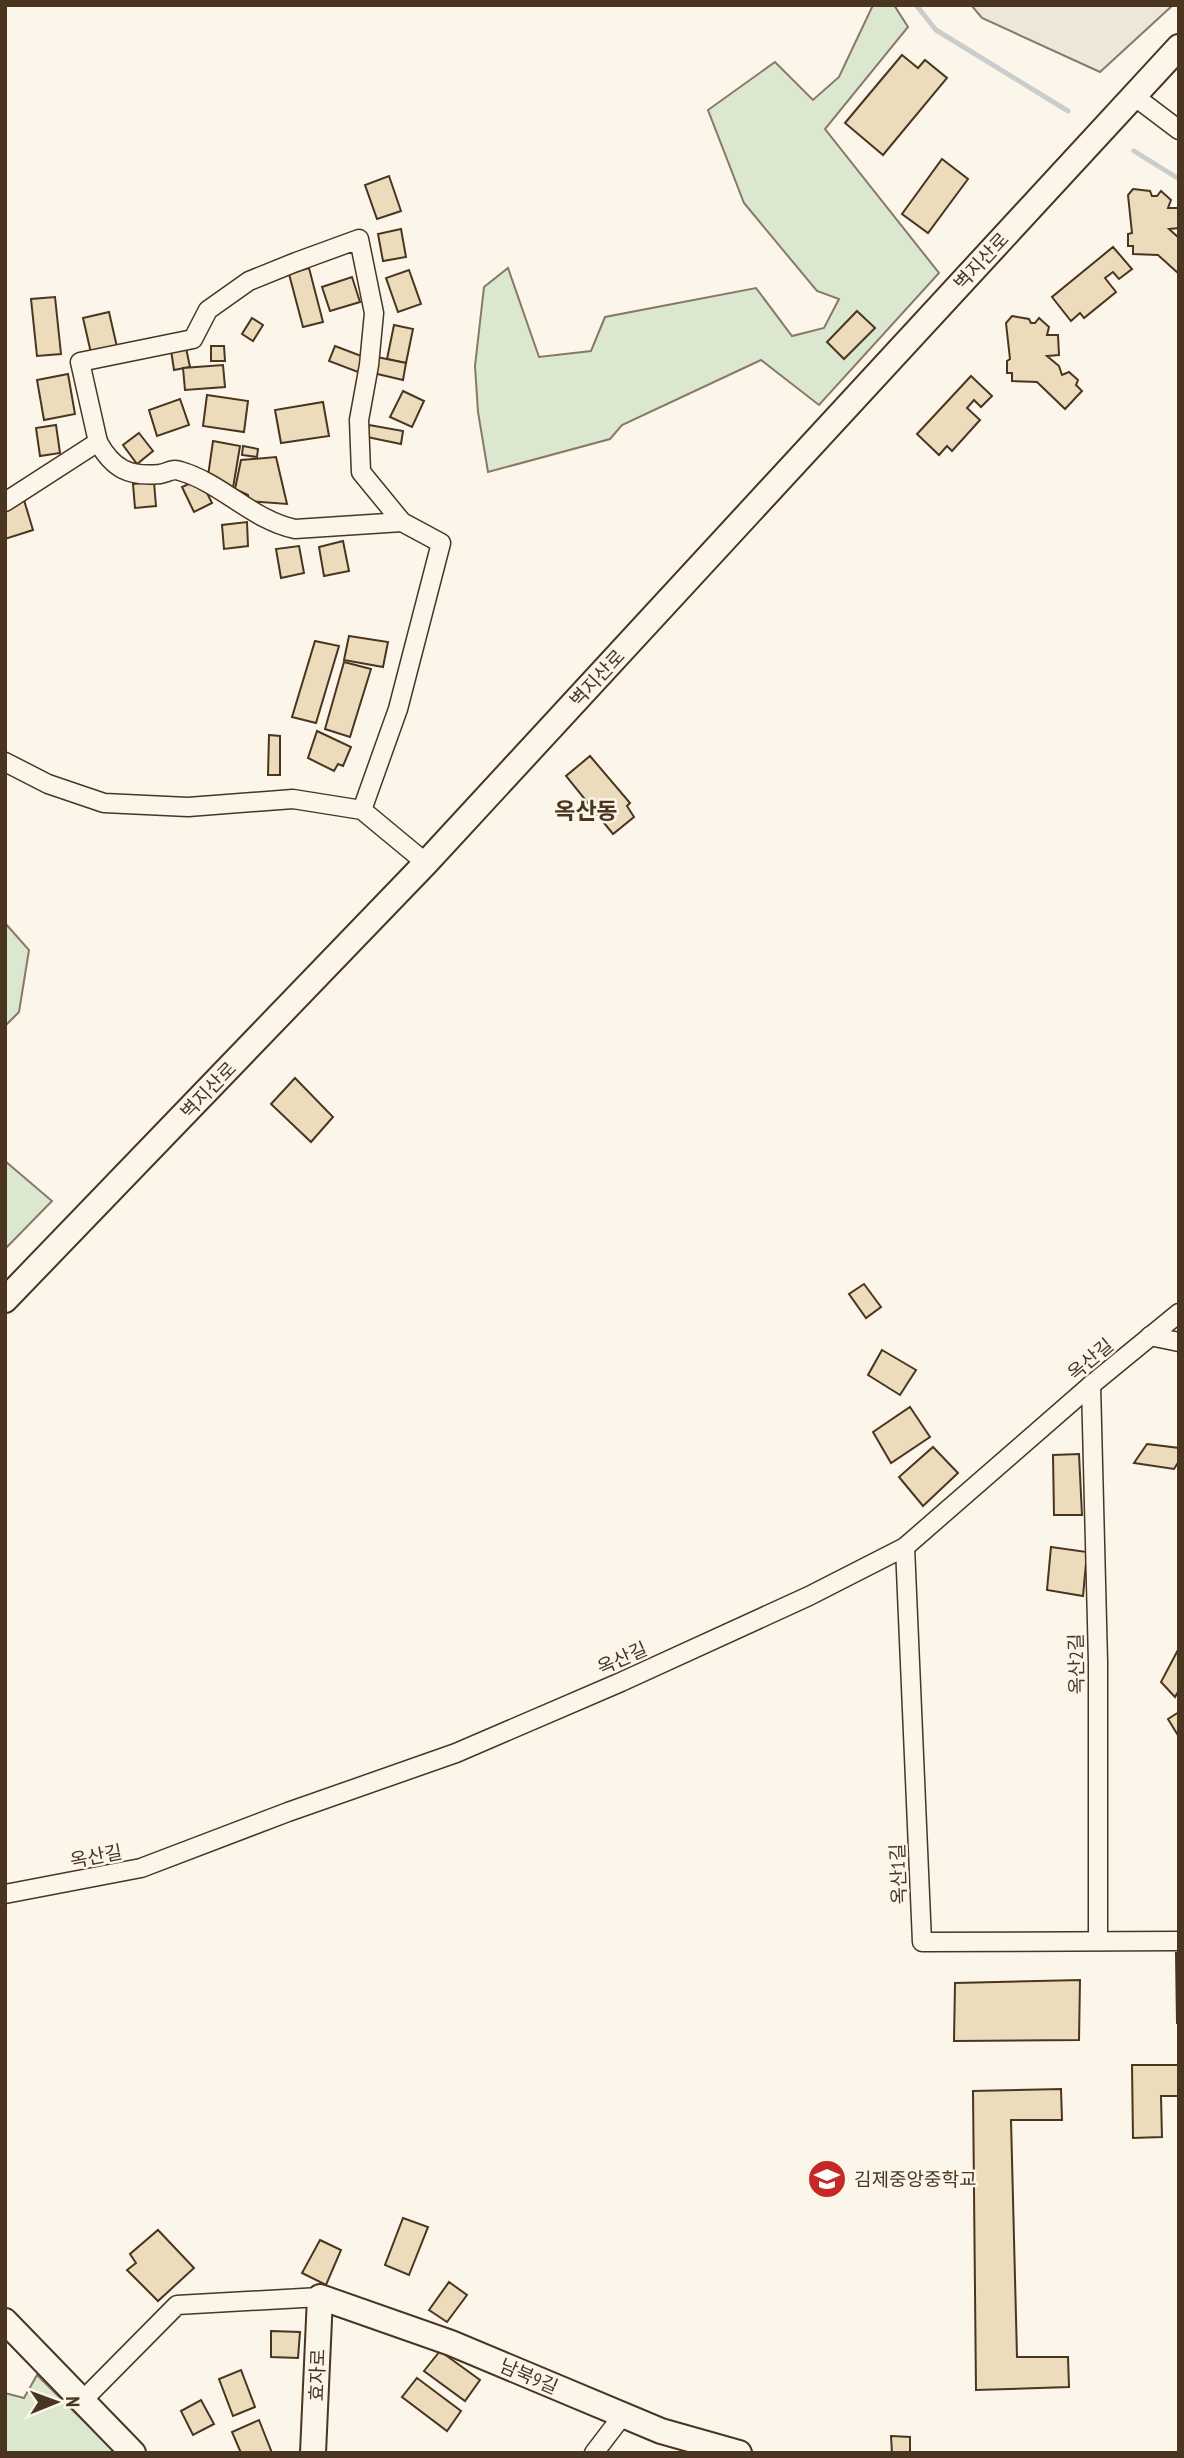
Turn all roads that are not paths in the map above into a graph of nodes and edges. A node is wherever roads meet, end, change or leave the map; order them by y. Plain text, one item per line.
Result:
1 (1179, 47) edge
2 (1134, 96) junction
3 (1179, 130) edge
4 (98, 442) junction
5 (5, 502) edge
6 (402, 522) junction
7 (5, 762) edge
8 (362, 810) junction
9 (426, 863) junction
10 (5, 1300) edge
11 (1179, 1313) edge
12 (1150, 1336) junction
13 (1179, 1342) edge
14 (1091, 1385) junction
15 (905, 1547) junction
16 (5, 1894) edge
17 (1098, 1941) junction
18 (1179, 1941) edge
19 (320, 2297) junction
20 (5, 2320) edge
21 (82, 2400) junction
22 (623, 2415) junction
23 (133, 2453) edge
24 (313, 2453) edge
25 (594, 2453) edge
26 (739, 2453) edge

1 - 2 street, 벽지산로
2 - 3 street
2 - 9 street, 벽지산로
4 - 5 street
4 - 6 street
4 - 6 street
6 - 8 street
7 - 8 street
8 - 9 street
9 - 10 street, 벽지산로
11 - 12 street, 옥산길
12 - 13 street
12 - 14 street, 옥산길
14 - 15 street, 옥산길
14 - 17 street, 옥산2길
15 - 16 street, 옥산길
15 - 17 street, 옥산1길
17 - 18 street, 옥산1길
19 - 21 street
19 - 22 street, 남북9길
19 - 24 street, 효자로
20 - 21 street
21 - 23 street
22 - 25 street
22 - 26 street, 남북9길

